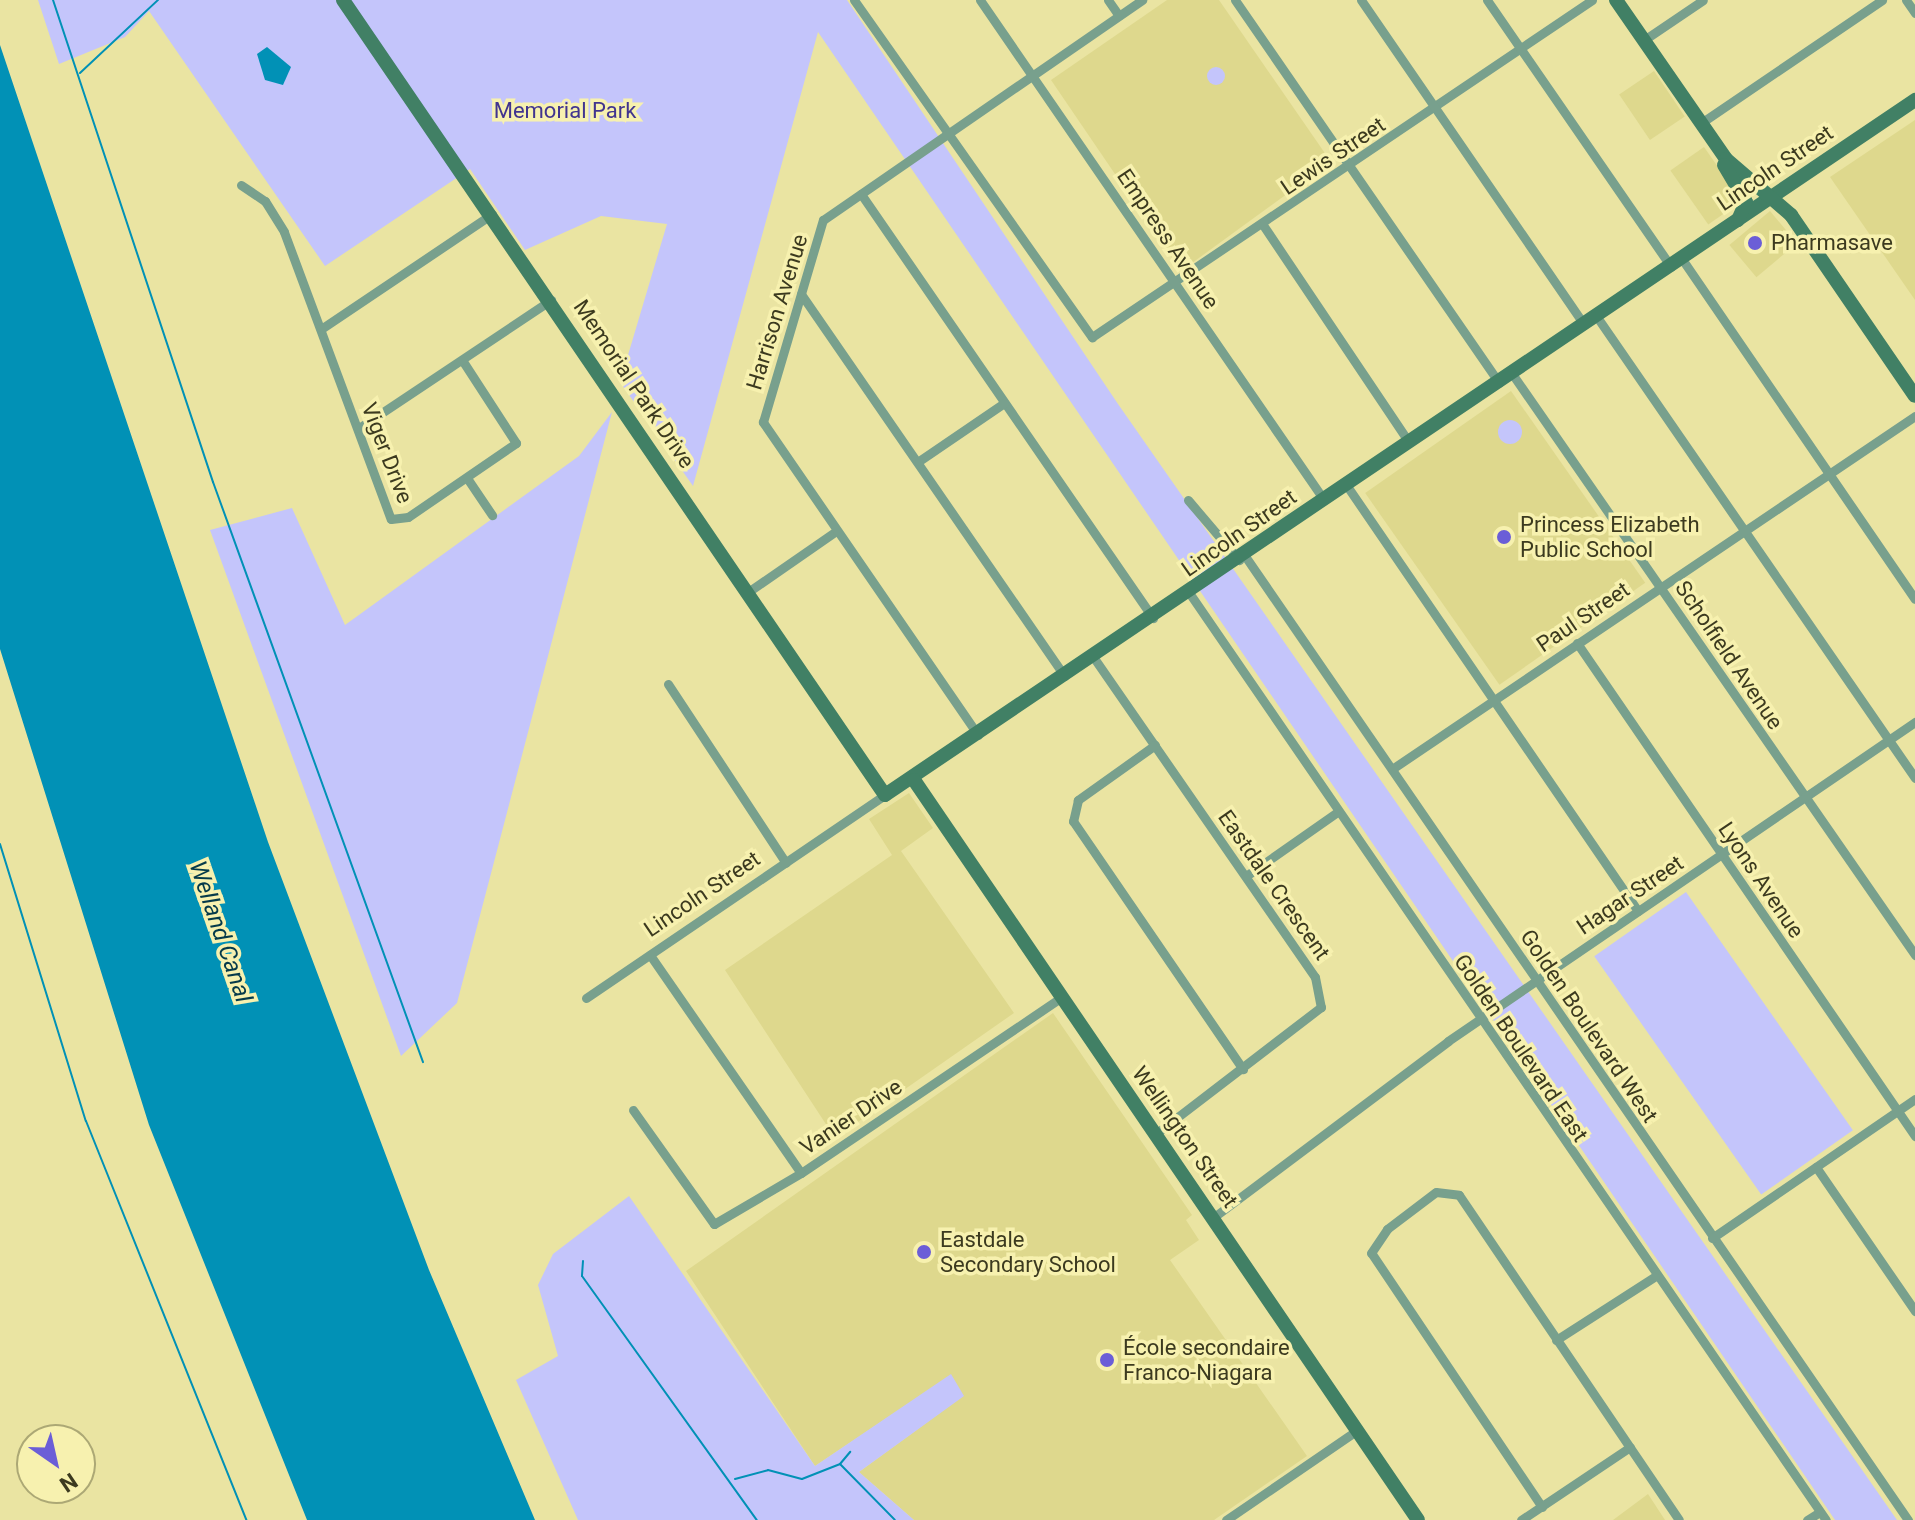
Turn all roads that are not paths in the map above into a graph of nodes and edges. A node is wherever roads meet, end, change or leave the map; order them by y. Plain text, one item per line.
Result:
1 (343, 0) edge
2 (854, 0) edge
3 (980, 0) edge
4 (1108, 0) edge
5 (1142, 0) edge
6 (1235, 0) edge
7 (1361, 0) edge
8 (1487, 0) edge
9 (1592, 0) edge
10 (1616, 0) edge
11 (1703, 0) edge
12 (1882, 0) edge
13 (1906, 0) edge
14 (1915, 13) edge
15 (1119, 16) junction
16 (1644, 40) junction
17 (1520, 49) junction
18 (1033, 76) junction
19 (1915, 100) edge
20 (1435, 108) junction
21 (1701, 123) junction
22 (947, 135) junction
23 (1712, 140) junction
24 (1348, 167) junction
25 (1810, 172) junction
26 (241, 185) dead end
27 (861, 194) junction
28 (1772, 197) junction
29 (492, 214) junction
30 (1736, 222) junction
31 (1263, 225) junction
32 (1811, 243) junction
33 (1676, 263) junction
34 (1177, 285) junction
35 (801, 294) junction
36 (551, 300) junction
37 (1590, 321) junction
38 (321, 329) junction
39 (462, 360) junction
40 (1513, 375) junction
41 (1499, 383) junction
42 (1915, 396) edge
43 (1004, 403) junction
44 (1915, 416) edge
45 (359, 428) junction
46 (1409, 442) junction
47 (919, 461) junction
48 (1828, 474) junction
49 (467, 478) junction
50 (1347, 486) junction
51 (1188, 500) dead end
52 (1324, 500) junction
53 (492, 515) dead end
54 (836, 531) junction
55 (1745, 531) junction
56 (1242, 558) junction
57 (1661, 587) junction
58 (748, 592) junction
59 (1190, 594) junction
60 (1915, 599) edge
61 (1153, 618) junction
62 (1577, 643) junction
63 (1094, 658) junction
64 (1065, 676) junction
65 (668, 684) dead end
66 (1496, 698) junction
67 (1915, 722) edge
68 (978, 735) junction
69 (1889, 740) junction
70 (1155, 745) junction
71 (1392, 769) junction
72 (1915, 778) edge
73 (914, 780) junction
74 (885, 795) junction
75 (1805, 797) junction
76 (1336, 813) junction
77 (1722, 854) junction
78 (786, 863) junction
79 (1246, 876) junction
80 (1638, 911) junction
81 (650, 955) junction
82 (1915, 955) edge
83 (1536, 981) junction
84 (1062, 997) junction
85 (586, 998) dead end
86 (1481, 1018) junction
87 (1243, 1069) junction
88 (1915, 1099) edge
89 (633, 1110) dead end
90 (1898, 1111) junction
91 (1157, 1133) junction
92 (1915, 1136) edge
93 (1816, 1167) junction
94 (801, 1173) junction
95 (1214, 1217) junction
96 (1712, 1238) junction
97 (1654, 1277) junction
98 (1915, 1311) edge
99 (1556, 1340) junction
100 (1356, 1431) junction
101 (1630, 1447) junction
102 (1542, 1507) junction
103 (1823, 1516) edge
104 (1905, 1518) edge
105 (1226, 1520) edge
106 (1418, 1520) edge
107 (1521, 1520) edge
108 (1679, 1520) edge
109 (1807, 1520) edge

1 - 29 main road, Memorial Park Drive
2 - 22 street
3 - 18 street, Empress Avenue
4 - 15 street
5 - 15 street, Harrison Avenue
6 - 24 street
7 - 20 street
8 - 17 street
9 - 17 street, Lewis Street
10 - 16 main road
11 - 16 street
12 - 21 street
13 - 14 street
15 - 18 street, Harrison Avenue
16 - 21 main road
17 - 20 street, Lewis Street
17 - 33 street
18 - 22 street, Harrison Avenue
18 - 34 street, Empress Avenue
19 - 25 main road, Lincoln Street
20 - 24 street, Lewis Street
20 - 37 street
21 - 23 main road
22 - 27 street, Harrison Avenue
22 - 34 street, Lewis Street
23 - 28 main road
23 - 30 main road
24 - 31 street, Lewis Street
24 - 41 street
25 - 28 main road, Lincoln Street
25 - 32 main road
26 - 38 street, Viger Drive
27 - 35 street, Harrison Avenue
27 - 43 street
28 - 30 main road, Lincoln Street
28 - 32 main road
29 - 36 main road, Memorial Park Drive
29 - 38 street
30 - 33 main road, Lincoln Street
31 - 34 street, Lewis Street
31 - 46 street
32 - 42 main road
33 - 37 main road, Lincoln Street
33 - 48 street
34 - 52 street, Empress Avenue
35 - 47 street
35 - 54 street, Harrison Avenue
36 - 39 street
36 - 58 main road, Memorial Park Drive
37 - 40 main road, Lincoln Street
37 - 55 street
38 - 45 street, Viger Drive
39 - 45 street
39 - 49 street, Viger Drive
40 - 41 main road, Lincoln Street
40 - 57 street, Scholfield Avenue
41 - 46 main road, Lincoln Street
43 - 47 street
43 - 61 street
44 - 48 street, Paul Street
45 - 49 street, Viger Drive
46 - 50 main road, Lincoln Street
47 - 64 street
48 - 55 street, Paul Street
48 - 60 street
49 - 53 street
50 - 52 main road, Lincoln Street
50 - 66 street
51 - 56 street, Golden Boulevard West
52 - 56 main road, Lincoln Street
54 - 58 street
54 - 68 street, Harrison Avenue
55 - 57 street, Paul Street
55 - 69 street
56 - 59 main road, Lincoln Street
56 - 71 street, Golden Boulevard West
57 - 62 street, Paul Street
57 - 75 street, Scholfield Avenue
58 - 74 main road, Memorial Park Drive
59 - 61 main road, Lincoln Street
59 - 76 street, Golden Boulevard East
61 - 63 main road, Lincoln Street
62 - 66 street, Paul Street
62 - 77 street, Lyons Avenue
63 - 64 main road, Lincoln Street
63 - 70 street, Eastdale Crescent
64 - 68 main road, Lincoln Street
65 - 78 street
66 - 71 street, Paul Street
66 - 80 street
67 - 69 street, Hagar Street
68 - 73 main road, Lincoln Street
69 - 72 street
69 - 75 street, Hagar Street
70 - 79 street, Eastdale Crescent
70 - 87 street
71 - 83 street, Golden Boulevard West
73 - 74 main road, Lincoln Street
73 - 84 main road, Wellington Street
74 - 78 street, Lincoln Street
75 - 77 street, Hagar Street
75 - 82 street, Scholfield Avenue
76 - 79 street
76 - 86 street, Golden Boulevard East
77 - 80 street, Hagar Street
77 - 90 street, Lyons Avenue
78 - 81 street, Lincoln Street
79 - 87 street, Eastdale Crescent
80 - 83 street, Hagar Street
81 - 85 street, Lincoln Street
81 - 94 street, Vanier Drive
83 - 86 street, Hagar Street
83 - 96 street, Golden Boulevard West
84 - 91 main road, Wellington Street
84 - 94 street, Vanier Drive
86 - 95 street, Hagar Street
86 - 97 street, Golden Boulevard East
87 - 91 street, Eastdale Crescent
88 - 90 street
89 - 94 street
90 - 92 street, Lyons Avenue
90 - 93 street
91 - 95 main road, Wellington Street
93 - 96 street
93 - 98 street
95 - 100 main road, Wellington Street
96 - 104 street, Golden Boulevard West
97 - 99 street
97 - 103 street, Golden Boulevard East
99 - 101 street
99 - 102 street
100 - 105 street
100 - 106 main road, Wellington Street
101 - 102 street
101 - 108 street
102 - 107 street
103 - 109 street

